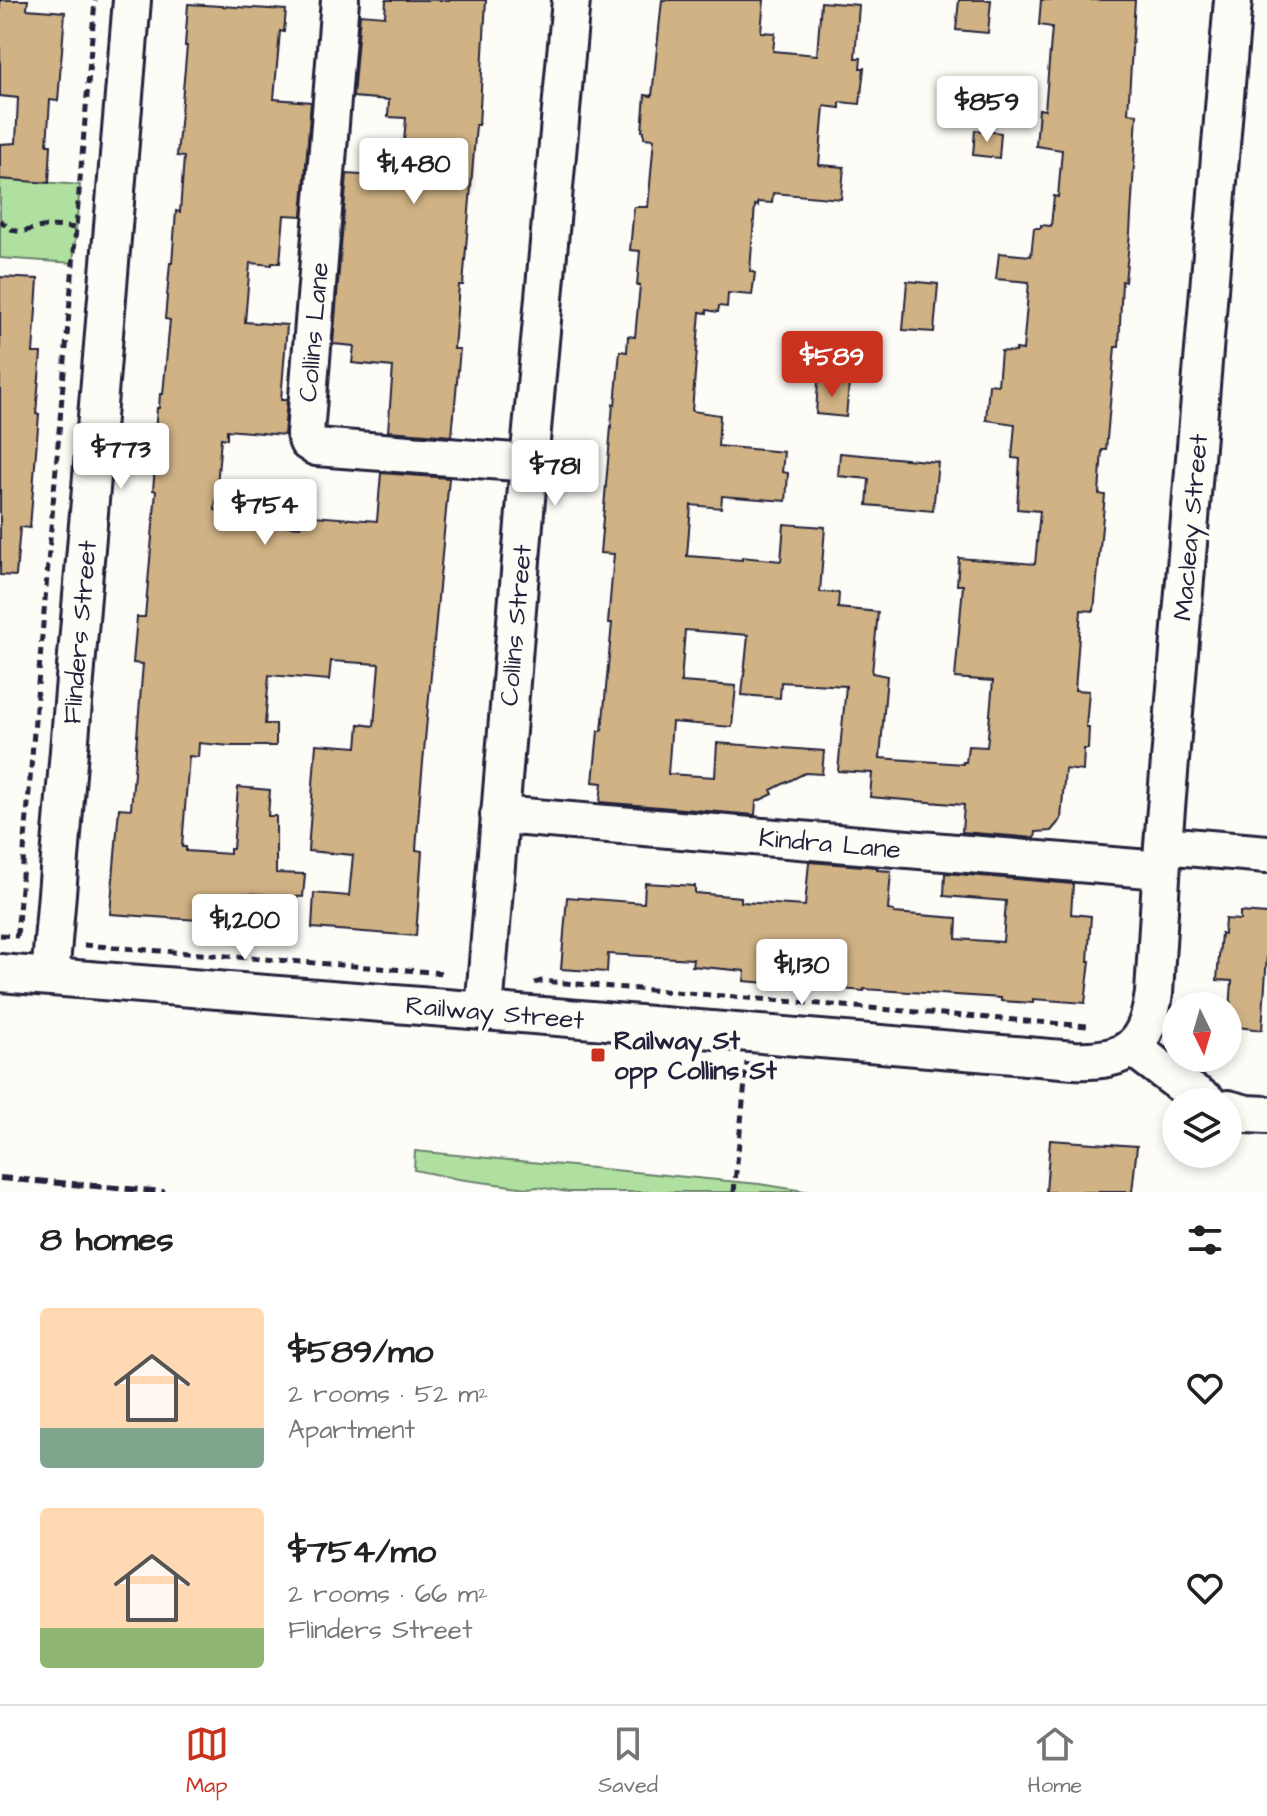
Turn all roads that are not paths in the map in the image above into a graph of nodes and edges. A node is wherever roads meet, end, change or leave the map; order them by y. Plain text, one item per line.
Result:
1 (132, 0) edge
2 (340, 0) edge
3 (571, 0) edge
4 (1233, 0) edge
5 (529, 463) junction
6 (499, 815) junction
7 (1267, 854) edge
8 (1162, 858) junction
9 (0, 973) edge
10 (50, 977) junction
11 (484, 1011) junction
12 (1132, 1047) junction
13 (1186, 1088) edge
14 (1242, 1113) edge
15 (1267, 1115) edge

1 - 10 street, Flinders Street
2 - 5 street, Collins Lane
3 - 5 street, Collins Street
4 - 8 street, Macleay Street
5 - 6 street, Collins Street
6 - 8 street, Kindra Lane
6 - 11 street, Collins Street
7 - 8 street, Kindra Lane
8 - 12 street, Macleay Street
9 - 10 street, Railway Street
10 - 11 street, Railway Street
11 - 12 street, Railway Street
12 - 13 street
14 - 15 street

